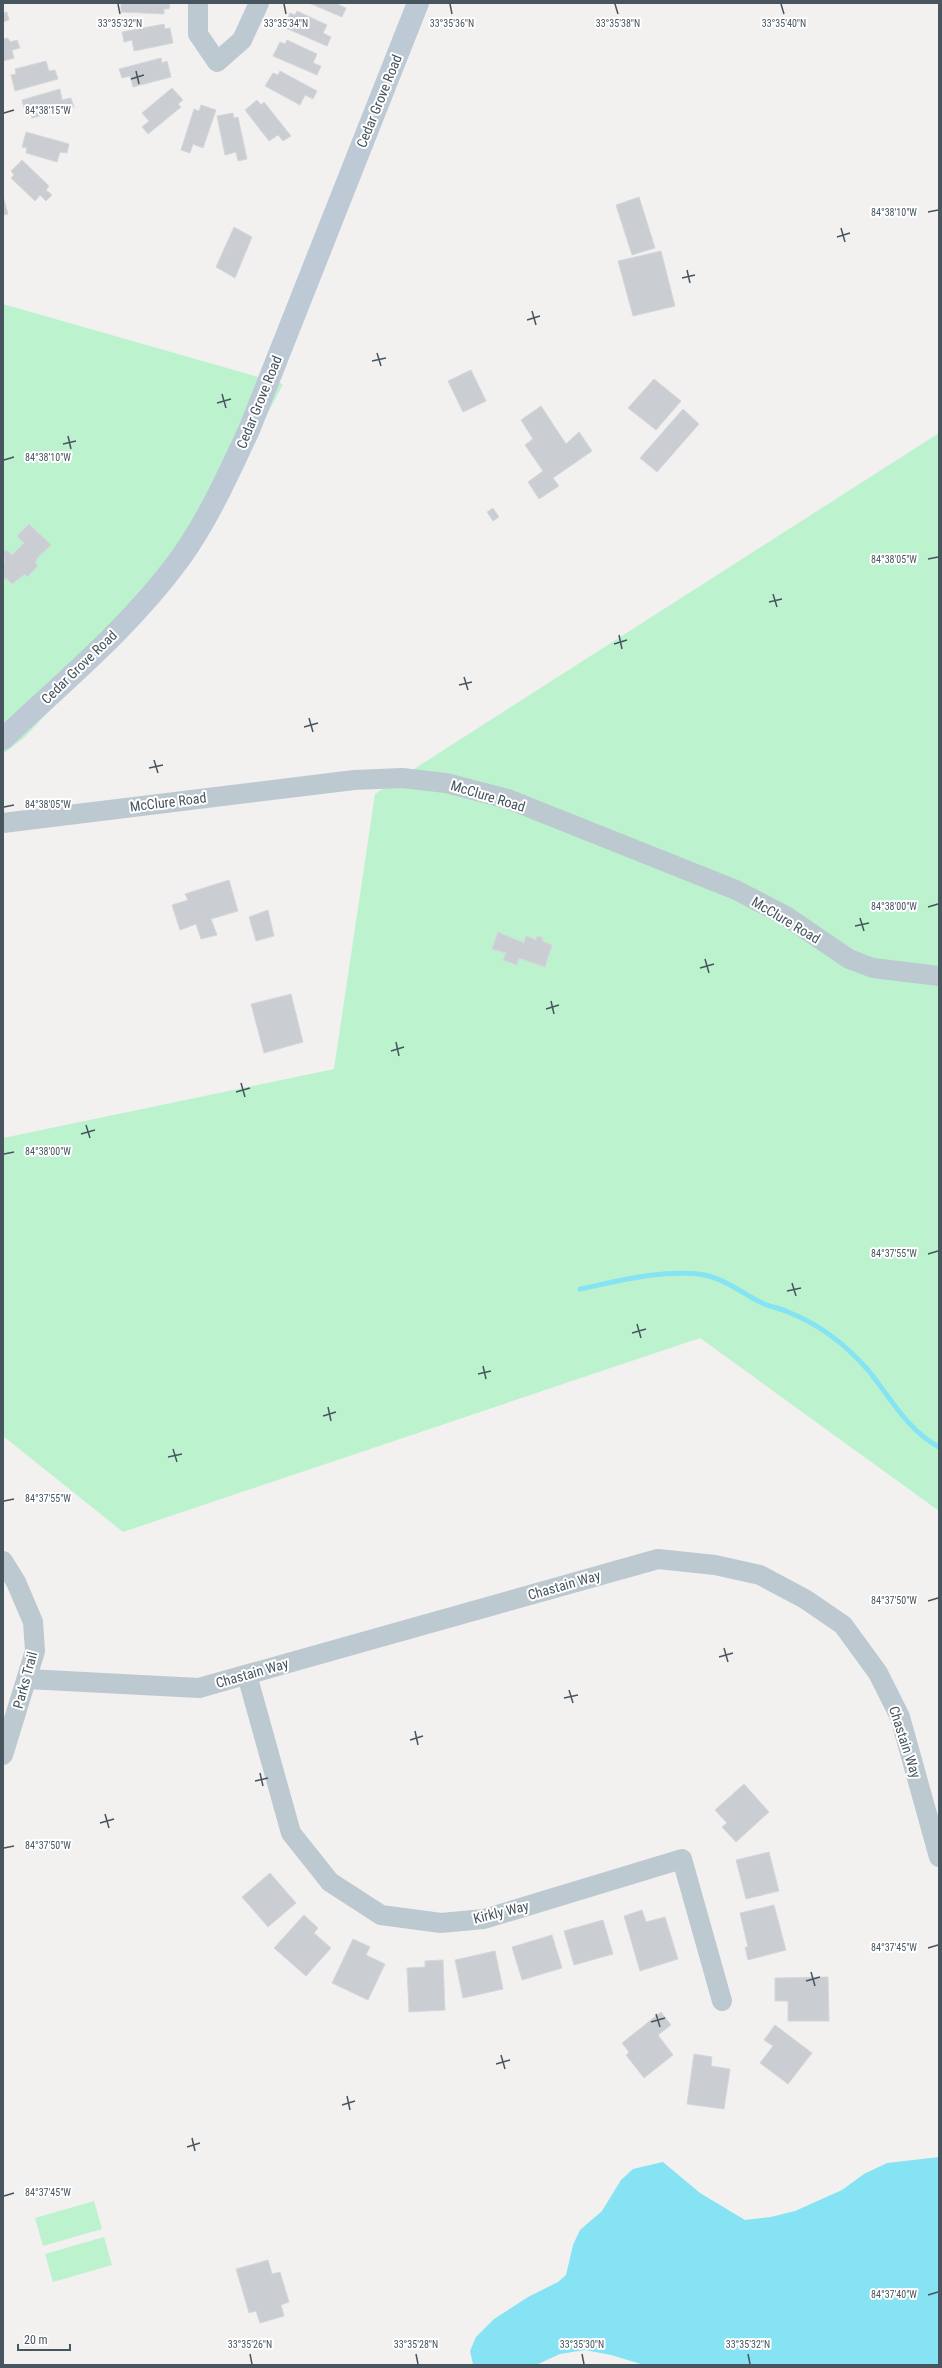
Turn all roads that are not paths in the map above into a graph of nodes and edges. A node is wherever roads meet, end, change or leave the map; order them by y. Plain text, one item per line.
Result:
1 (198, 3) edge
2 (259, 3) edge
3 (418, 3) edge
4 (3, 739) edge
5 (3, 823) edge
6 (939, 976) edge
7 (3, 1561) edge
8 (247, 1675) junction
9 (27, 1679) junction
10 (3, 1755) edge
11 (939, 1857) edge
12 (722, 2001) dead end

1 - 2 street
3 - 4 main road, Cedar Grove Road
5 - 6 street, McClure Road
7 - 9 street, Parks Trail
8 - 9 street, Chastain Way
8 - 11 street, Chastain Way
8 - 12 street, Kirkly Way
9 - 10 street, Parks Trail

